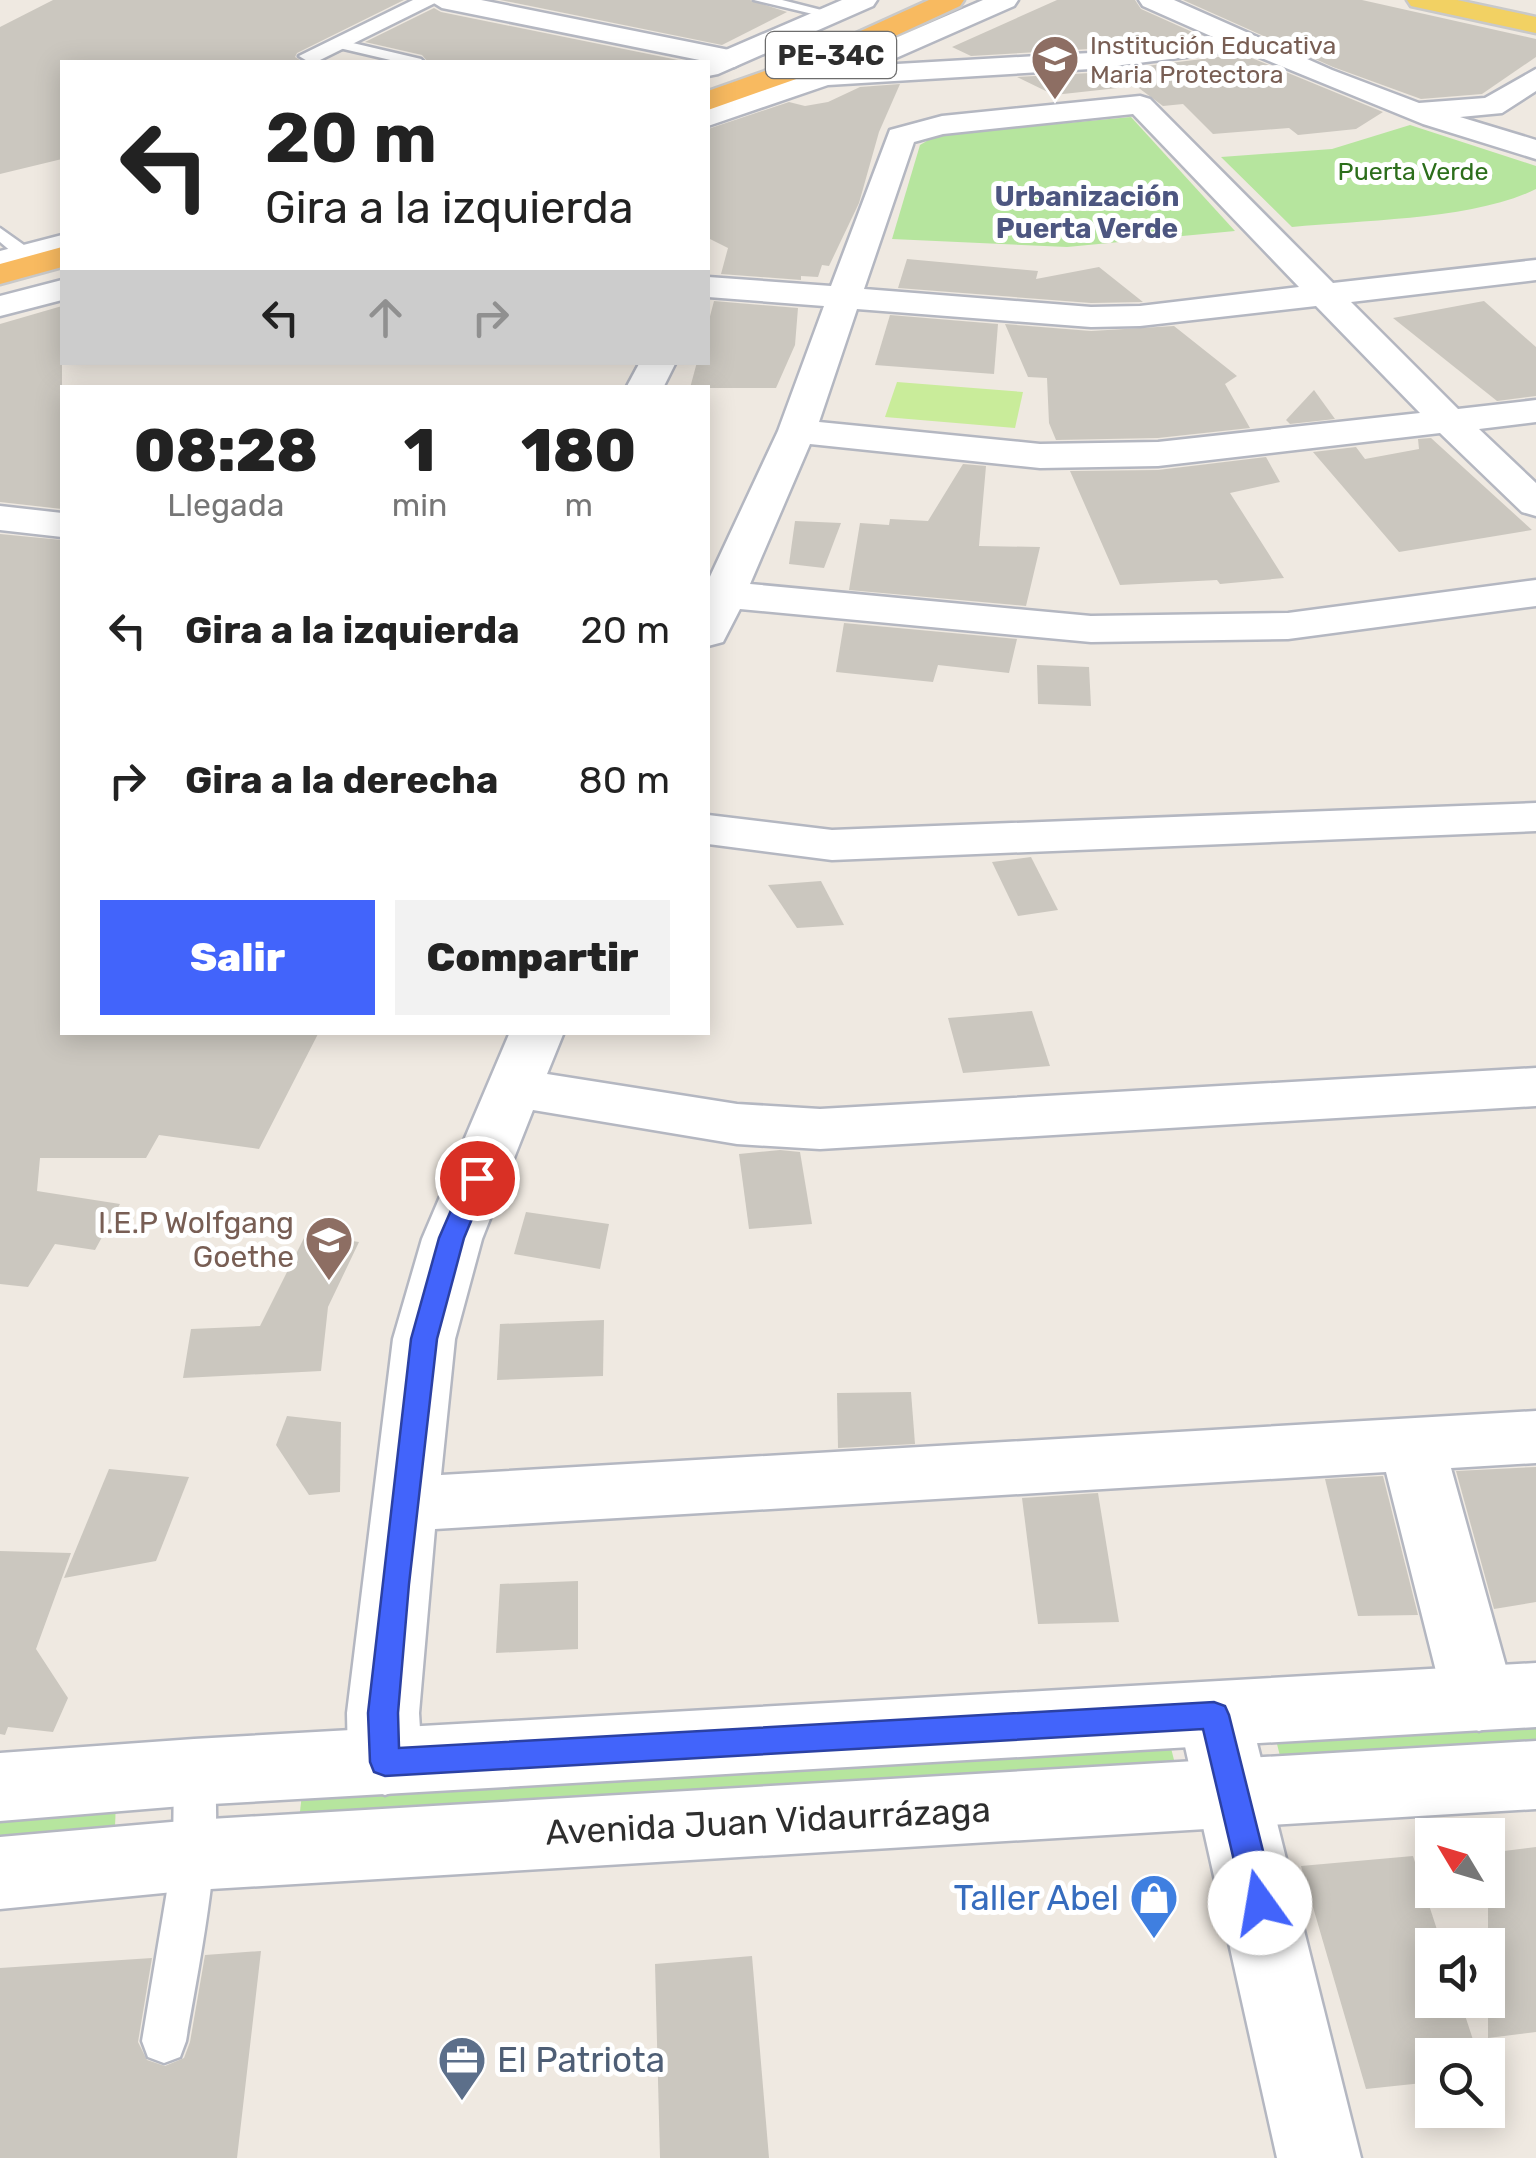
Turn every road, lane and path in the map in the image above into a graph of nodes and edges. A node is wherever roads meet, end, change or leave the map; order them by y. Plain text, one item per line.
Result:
1 (430, 0) edge
2 (442, 0) edge
3 (760, 0) edge
4 (864, 0) edge
5 (910, 0) edge
6 (951, 0) edge
7 (1152, 0) edge
8 (1420, 0) edge
9 (1498, 0) edge
10 (997, 2) edge
11 (1536, 8) edge
12 (834, 15) junction
13 (1536, 25) edge
14 (1252, 41) junction
15 (340, 44) junction
16 (310, 56) dead end
17 (408, 60) edge
18 (704, 60) edge
19 (721, 64) edge
20 (826, 78) junction
21 (1536, 78) edge
22 (710, 84) edge
23 (710, 100) edge
24 (1402, 104) junction
25 (1492, 107) junction
26 (710, 116) edge
27 (1536, 136) edge
28 (1536, 150) edge
29 (60, 245) edge
30 (6, 256) edge
31 (60, 257) edge
32 (1536, 270) edge
33 (60, 275) edge
34 (710, 287) edge
35 (0, 291) edge
36 (60, 291) edge
37 (1327, 295) junction
38 (846, 297) junction
39 (0, 306) edge
40 (1536, 412) edge
41 (1448, 423) junction
42 (797, 431) junction
43 (1536, 504) edge
44 (0, 518) edge
45 (60, 525) edge
46 (1536, 593) edge
47 (716, 594) edge
48 (710, 623) edge
49 (1536, 817) edge
50 (710, 830) edge
51 (536, 1035) edge
52 (1536, 1087) edge
53 (515, 1088) junction
54 (1536, 1436) edge
55 (1412, 1444) junction
56 (404, 1504) junction
57 (1508, 1697) edge
58 (1214, 1715) junction
59 (385, 1762) junction
60 (194, 1772) junction
61 (1536, 1774) edge
62 (0, 1787) edge
63 (1234, 1794) junction
64 (194, 1855) junction
65 (0, 1873) edge
66 (164, 2041) dead end
67 (1319, 2158) edge

1 - 15 street
2 - 18 street
3 - 12 lane
4 - 12 street
5 - 22 highway, PE-34C
6 - 23 highway, PE-34C
7 - 14 street
8 - 13 main road
9 - 11 main road
10 - 20 street
12 - 19 street
14 - 20 street
14 - 24 street
15 - 16 street
15 - 17 lane
20 - 26 street
21 - 25 street
24 - 25 street
24 - 28 street
25 - 27 street
29 - 30 street
30 - 31 highway
32 - 37 street
33 - 35 highway
34 - 38 street
36 - 39 street
37 - 38 street
37 - 38 street
37 - 41 street
38 - 42 street
40 - 41 street
41 - 42 street
41 - 43 street
42 - 47 street
44 - 45 street
46 - 47 street
47 - 48 street
49 - 50 street
51 - 53 street
52 - 53 street
53 - 56 street
54 - 55 street
55 - 56 street
55 - 57 street
56 - 59 street
57 - 58 street
58 - 59 street
58 - 63 street
59 - 60 street
60 - 62 street
60 - 64 lane
61 - 63 street, Avenida Juan Vidaurrázaga
63 - 64 street, Avenida Juan Vidaurrázaga
63 - 67 street
64 - 65 street, Avenida Juan Vidaurrázaga
64 - 66 lane

